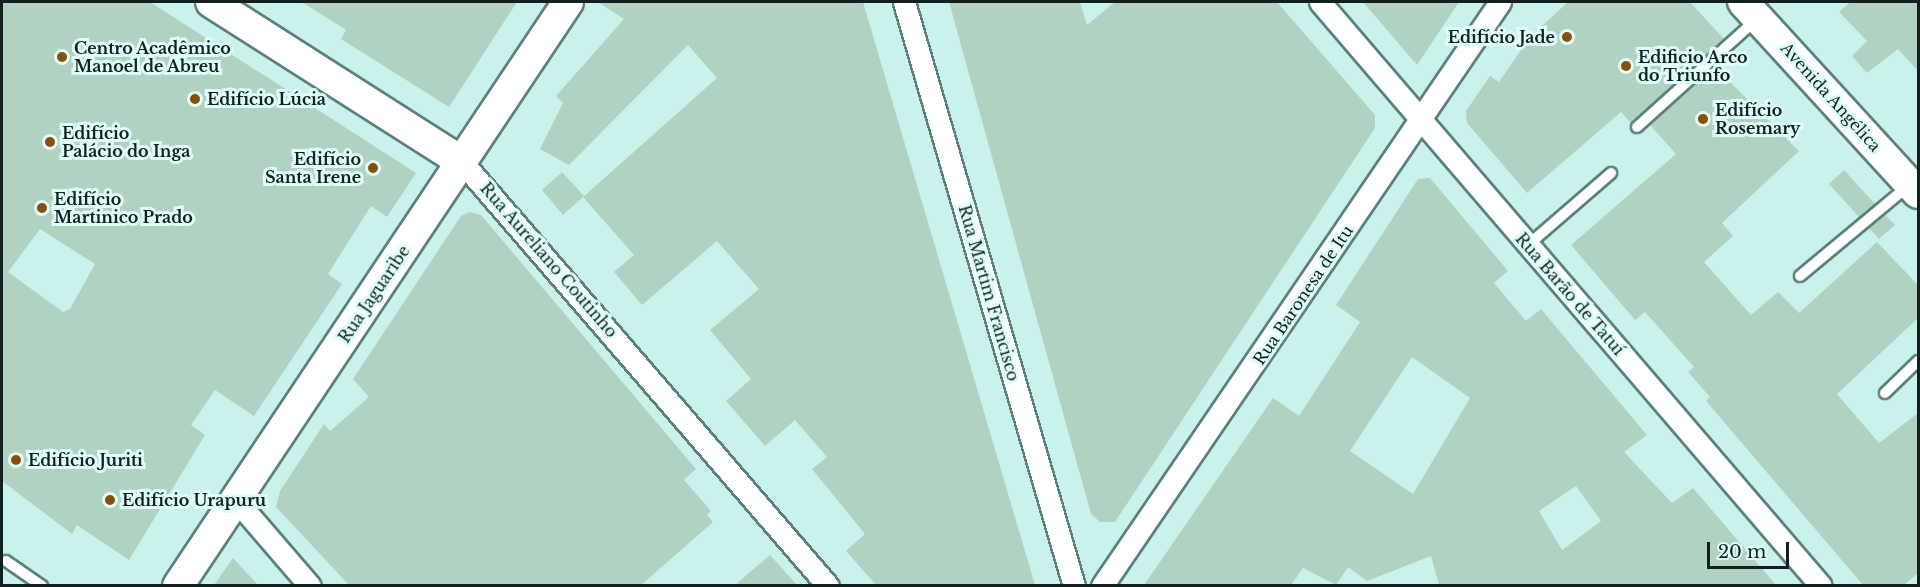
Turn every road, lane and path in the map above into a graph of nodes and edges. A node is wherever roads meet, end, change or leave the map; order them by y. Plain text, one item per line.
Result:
1 (211, 2) edge
2 (568, 2) edge
3 (904, 2) edge
4 (1320, 2) edge
5 (1500, 2) edge
6 (1751, 10) edge
7 (1420, 120) junction
8 (1637, 127) dead end
9 (462, 162) junction
10 (1611, 173) dead end
11 (1914, 188) edge
12 (1528, 245) junction
13 (1800, 276) dead end
14 (1918, 361) edge
15 (1885, 393) dead end
16 (236, 500) junction
17 (6, 561) dead end
18 (42, 585) edge
19 (178, 585) edge
20 (310, 585) edge
21 (828, 585) edge
22 (1074, 585) edge
23 (1102, 585) edge
24 (1821, 585) edge

1 - 9 street, Rua Aureliano Coutinho
2 - 9 street, Rua Jaguaribe
3 - 22 street, Rua Martim Francisco
4 - 7 street, Rua Barão de Tatuí
5 - 7 street, Rua Baronesa de Itu
6 - 8 lane
6 - 11 street, Avenida Angélica
7 - 12 street, Rua Barão de Tatuí
7 - 23 street, Rua Baronesa de Itu
9 - 16 street, Rua Jaguaribe
9 - 21 street, Rua Aureliano Coutinho
10 - 12 lane
11 - 13 lane
12 - 24 street, Rua Barão de Tatuí
14 - 15 lane
16 - 19 street, Rua Jaguaribe
16 - 20 street
17 - 18 lane

